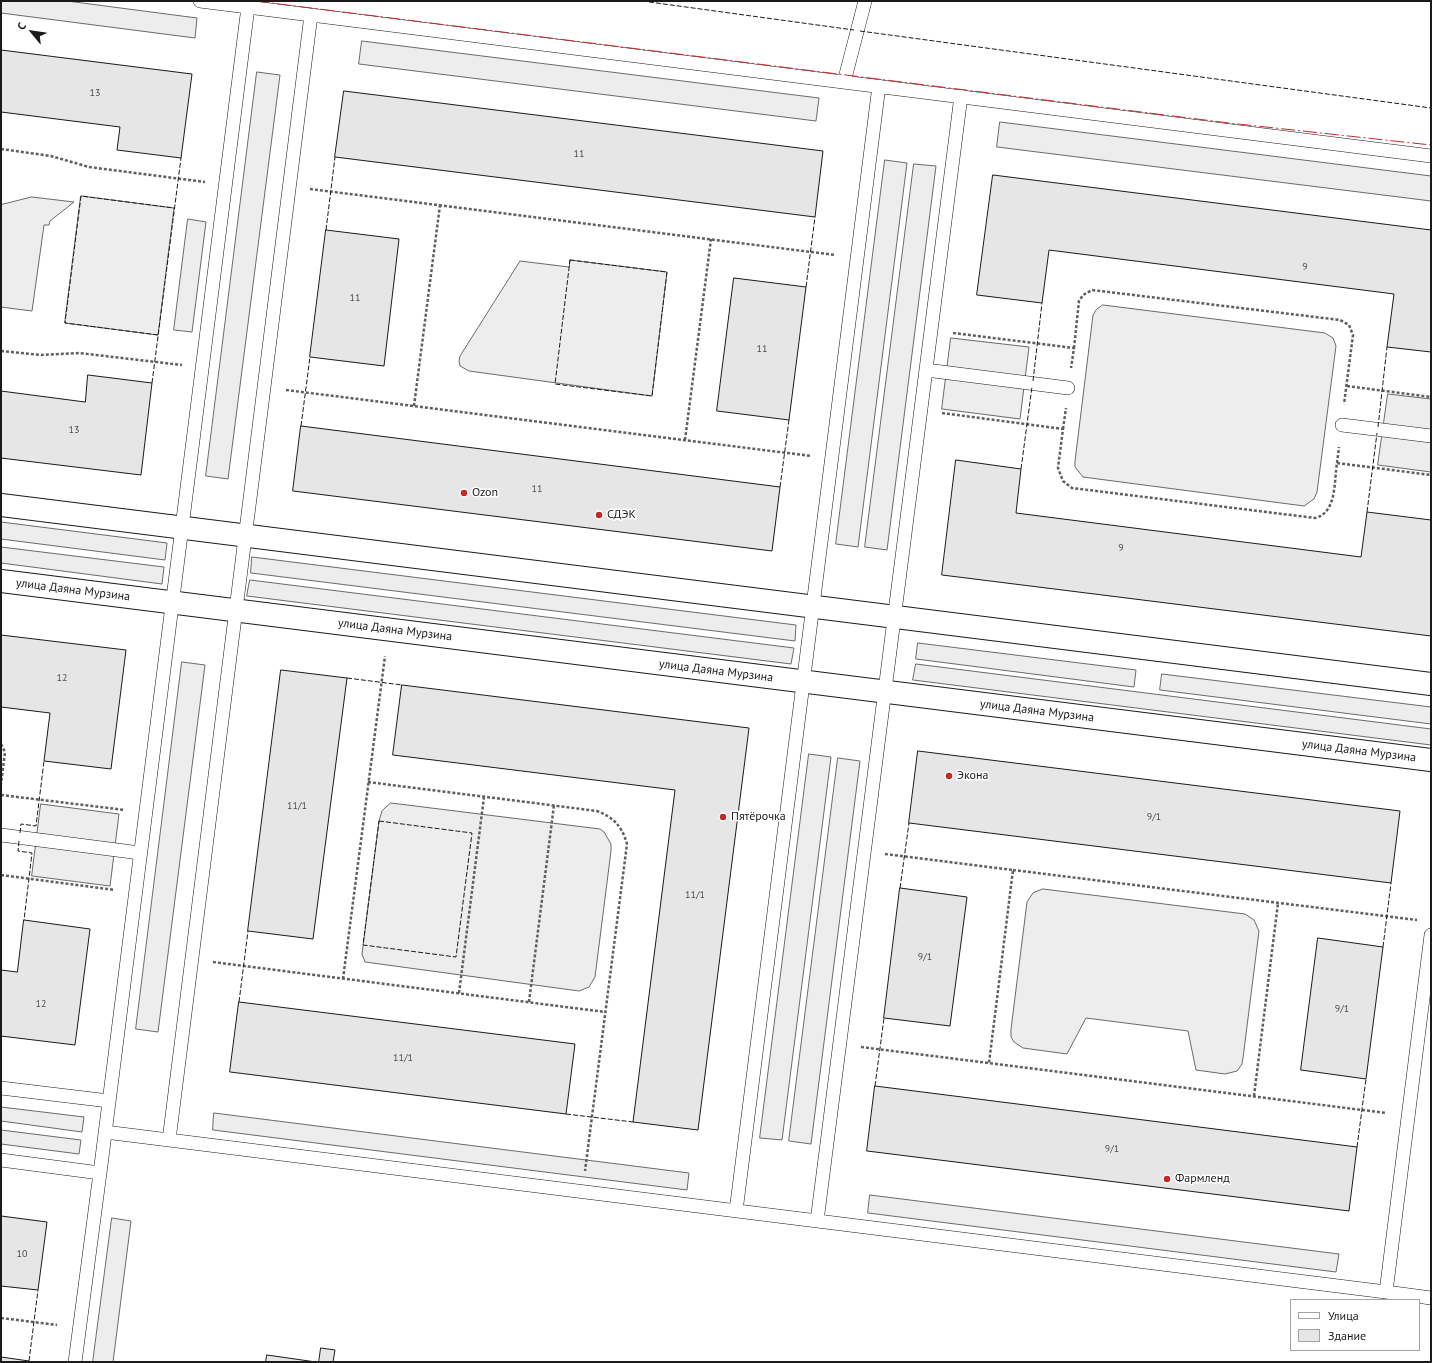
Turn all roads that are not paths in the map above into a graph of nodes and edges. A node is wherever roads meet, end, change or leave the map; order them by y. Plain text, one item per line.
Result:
1 (200, 1) edge
2 (865, 1) edge
3 (248, 7) junction
4 (311, 15) junction
5 (844, 82) junction
6 (879, 86) junction
7 (961, 96) junction
8 (1431, 156) edge
9 (926, 370) junction
10 (1068, 388) dead end
11 (1342, 425) road end
12 (1431, 436) edge
13 (1, 505) edge
14 (182, 528) junction
15 (245, 536) junction
16 (1, 581) edge
17 (172, 602) junction
18 (812, 607) junction
19 (235, 610) junction
20 (894, 617) junction
21 (803, 682) junction
22 (1431, 684) edge
23 (885, 692) junction
24 (1431, 760) edge
25 (1, 835) edge
26 (140, 853) junction
27 (1431, 935) edge
28 (1, 1088) edge
29 (109, 1101) junction
30 (105, 1132) junction
31 (169, 1140) junction
32 (1, 1160) edge
33 (100, 1173) junction
34 (736, 1211) junction
35 (817, 1221) junction
36 (1386, 1292) junction
37 (1431, 1298) edge
38 (76, 1362) edge

1 - 3 lane
2 - 5 lane
3 - 4 lane
3 - 14 lane
4 - 5 lane
4 - 15 lane
5 - 6 lane
6 - 7 lane
6 - 18 lane
7 - 8 lane
7 - 9 lane
9 - 10 lane
9 - 20 lane
11 - 12 lane
13 - 14 street
14 - 15 street
14 - 17 lane
15 - 18 street
15 - 19 lane
16 - 17 street, улица Даяна Мурзина
17 - 19 street, улица Даяна Мурзина
17 - 26 lane
18 - 20 street
18 - 21 lane
19 - 21 street, улица Даяна Мурзина
19 - 31 lane
20 - 22 street
20 - 23 lane
21 - 23 street, улица Даяна Мурзина
21 - 34 lane
23 - 24 street, улица Даяна Мурзина
23 - 35 lane
25 - 26 lane
26 - 29 lane
27 - 36 lane
28 - 29 lane
29 - 30 lane
30 - 31 lane
30 - 33 lane
31 - 34 lane
32 - 33 lane
33 - 38 lane
34 - 35 lane
35 - 36 lane
36 - 37 lane

